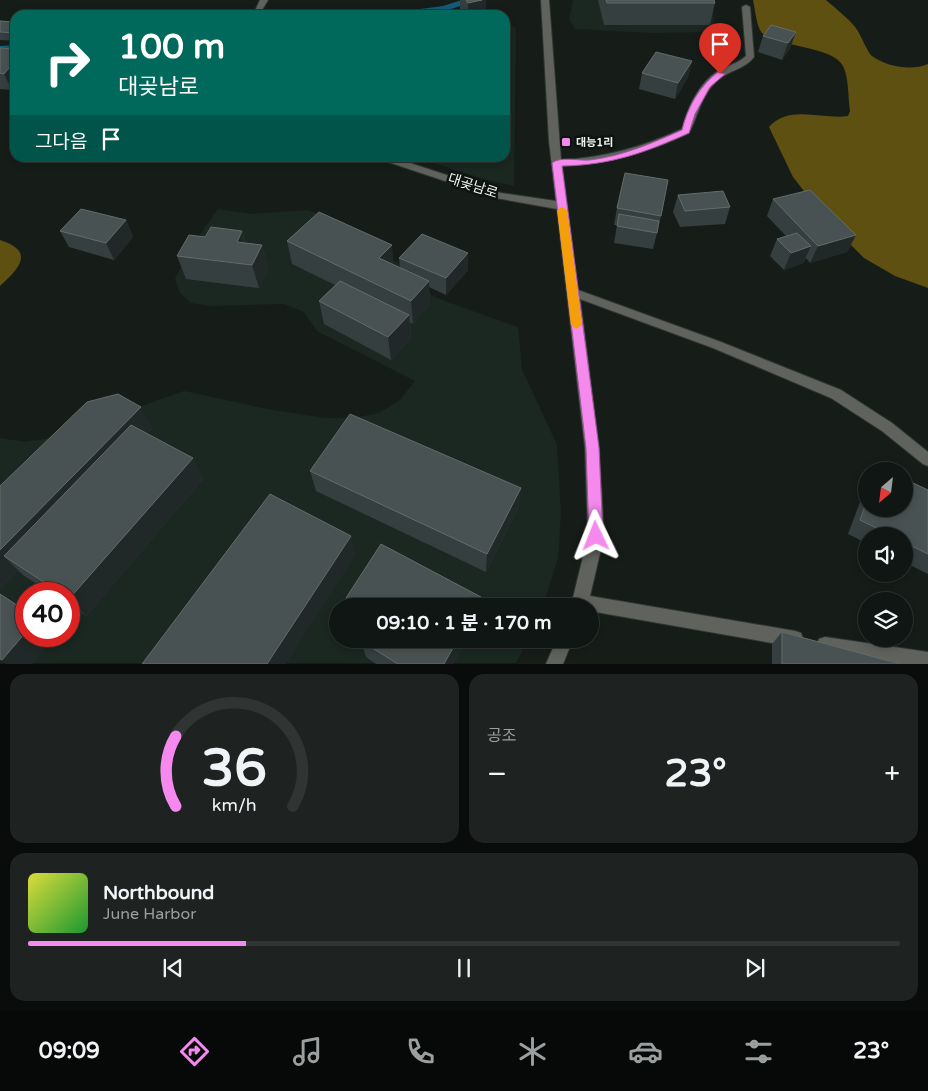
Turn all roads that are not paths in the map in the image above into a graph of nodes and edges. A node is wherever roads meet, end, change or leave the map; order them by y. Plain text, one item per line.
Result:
1 (545, 0) edge
2 (746, 8) dead end
3 (398, 162) edge
4 (556, 163) junction
5 (562, 206) junction
6 (572, 292) junction
7 (928, 460) edge
8 (581, 598) edge
9 (599, 607) edge
10 (561, 648) edge
11 (928, 660) edge
12 (554, 664) edge

1 - 4 street
2 - 4 street
3 - 5 street, 대곶남로
4 - 5 street
5 - 6 street
6 - 7 street
6 - 8 street
9 - 11 street
10 - 12 street

